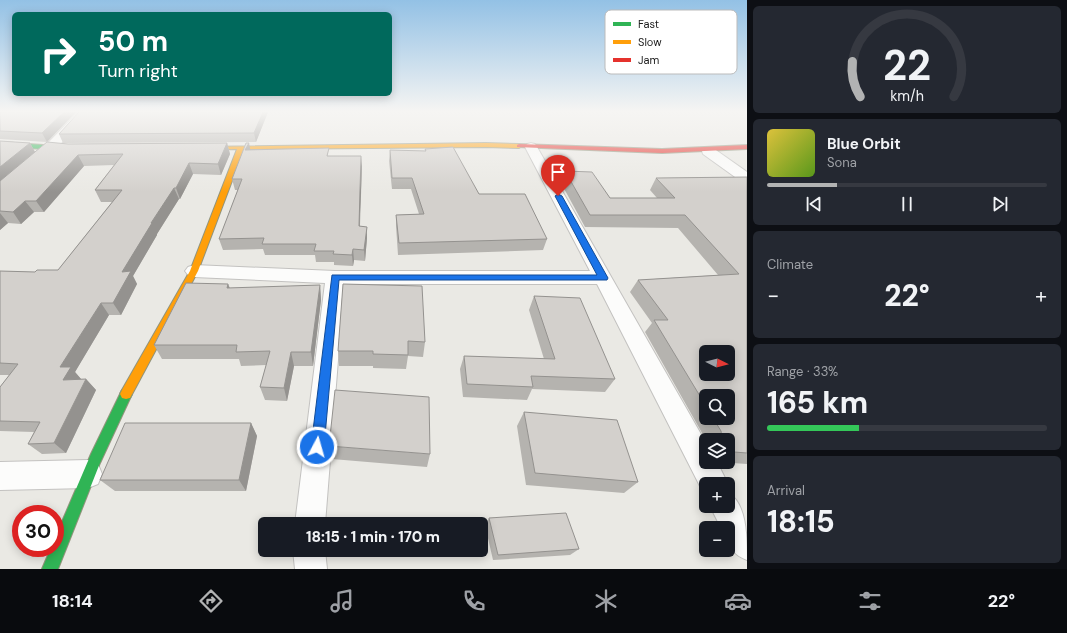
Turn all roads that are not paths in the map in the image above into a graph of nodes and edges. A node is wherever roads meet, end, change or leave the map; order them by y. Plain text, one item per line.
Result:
1 (58, 139) edge
2 (0, 144) edge
3 (51, 146) junction
4 (747, 146) edge
5 (531, 147) junction
6 (240, 148) junction
7 (81, 149) edge
8 (186, 149) edge
9 (708, 151) junction
10 (747, 179) edge
11 (0, 190) edge
12 (194, 271) junction
13 (335, 277) junction
14 (604, 278) junction
15 (88, 474) junction
16 (0, 476) edge
17 (710, 477) edge
18 (729, 513) edge
19 (311, 517) edge
20 (747, 545) edge
21 (310, 557) edge
22 (50, 569) edge
23 (311, 569) edge

1 - 3 street
2 - 3 street
3 - 7 street
3 - 11 street
4 - 9 street
5 - 6 street
5 - 9 street
5 - 14 street
6 - 8 street
6 - 12 street
9 - 10 street
12 - 13 street
12 - 15 street
13 - 14 street
13 - 19 street
14 - 17 street
15 - 16 street
15 - 22 street
18 - 20 street
21 - 23 street

